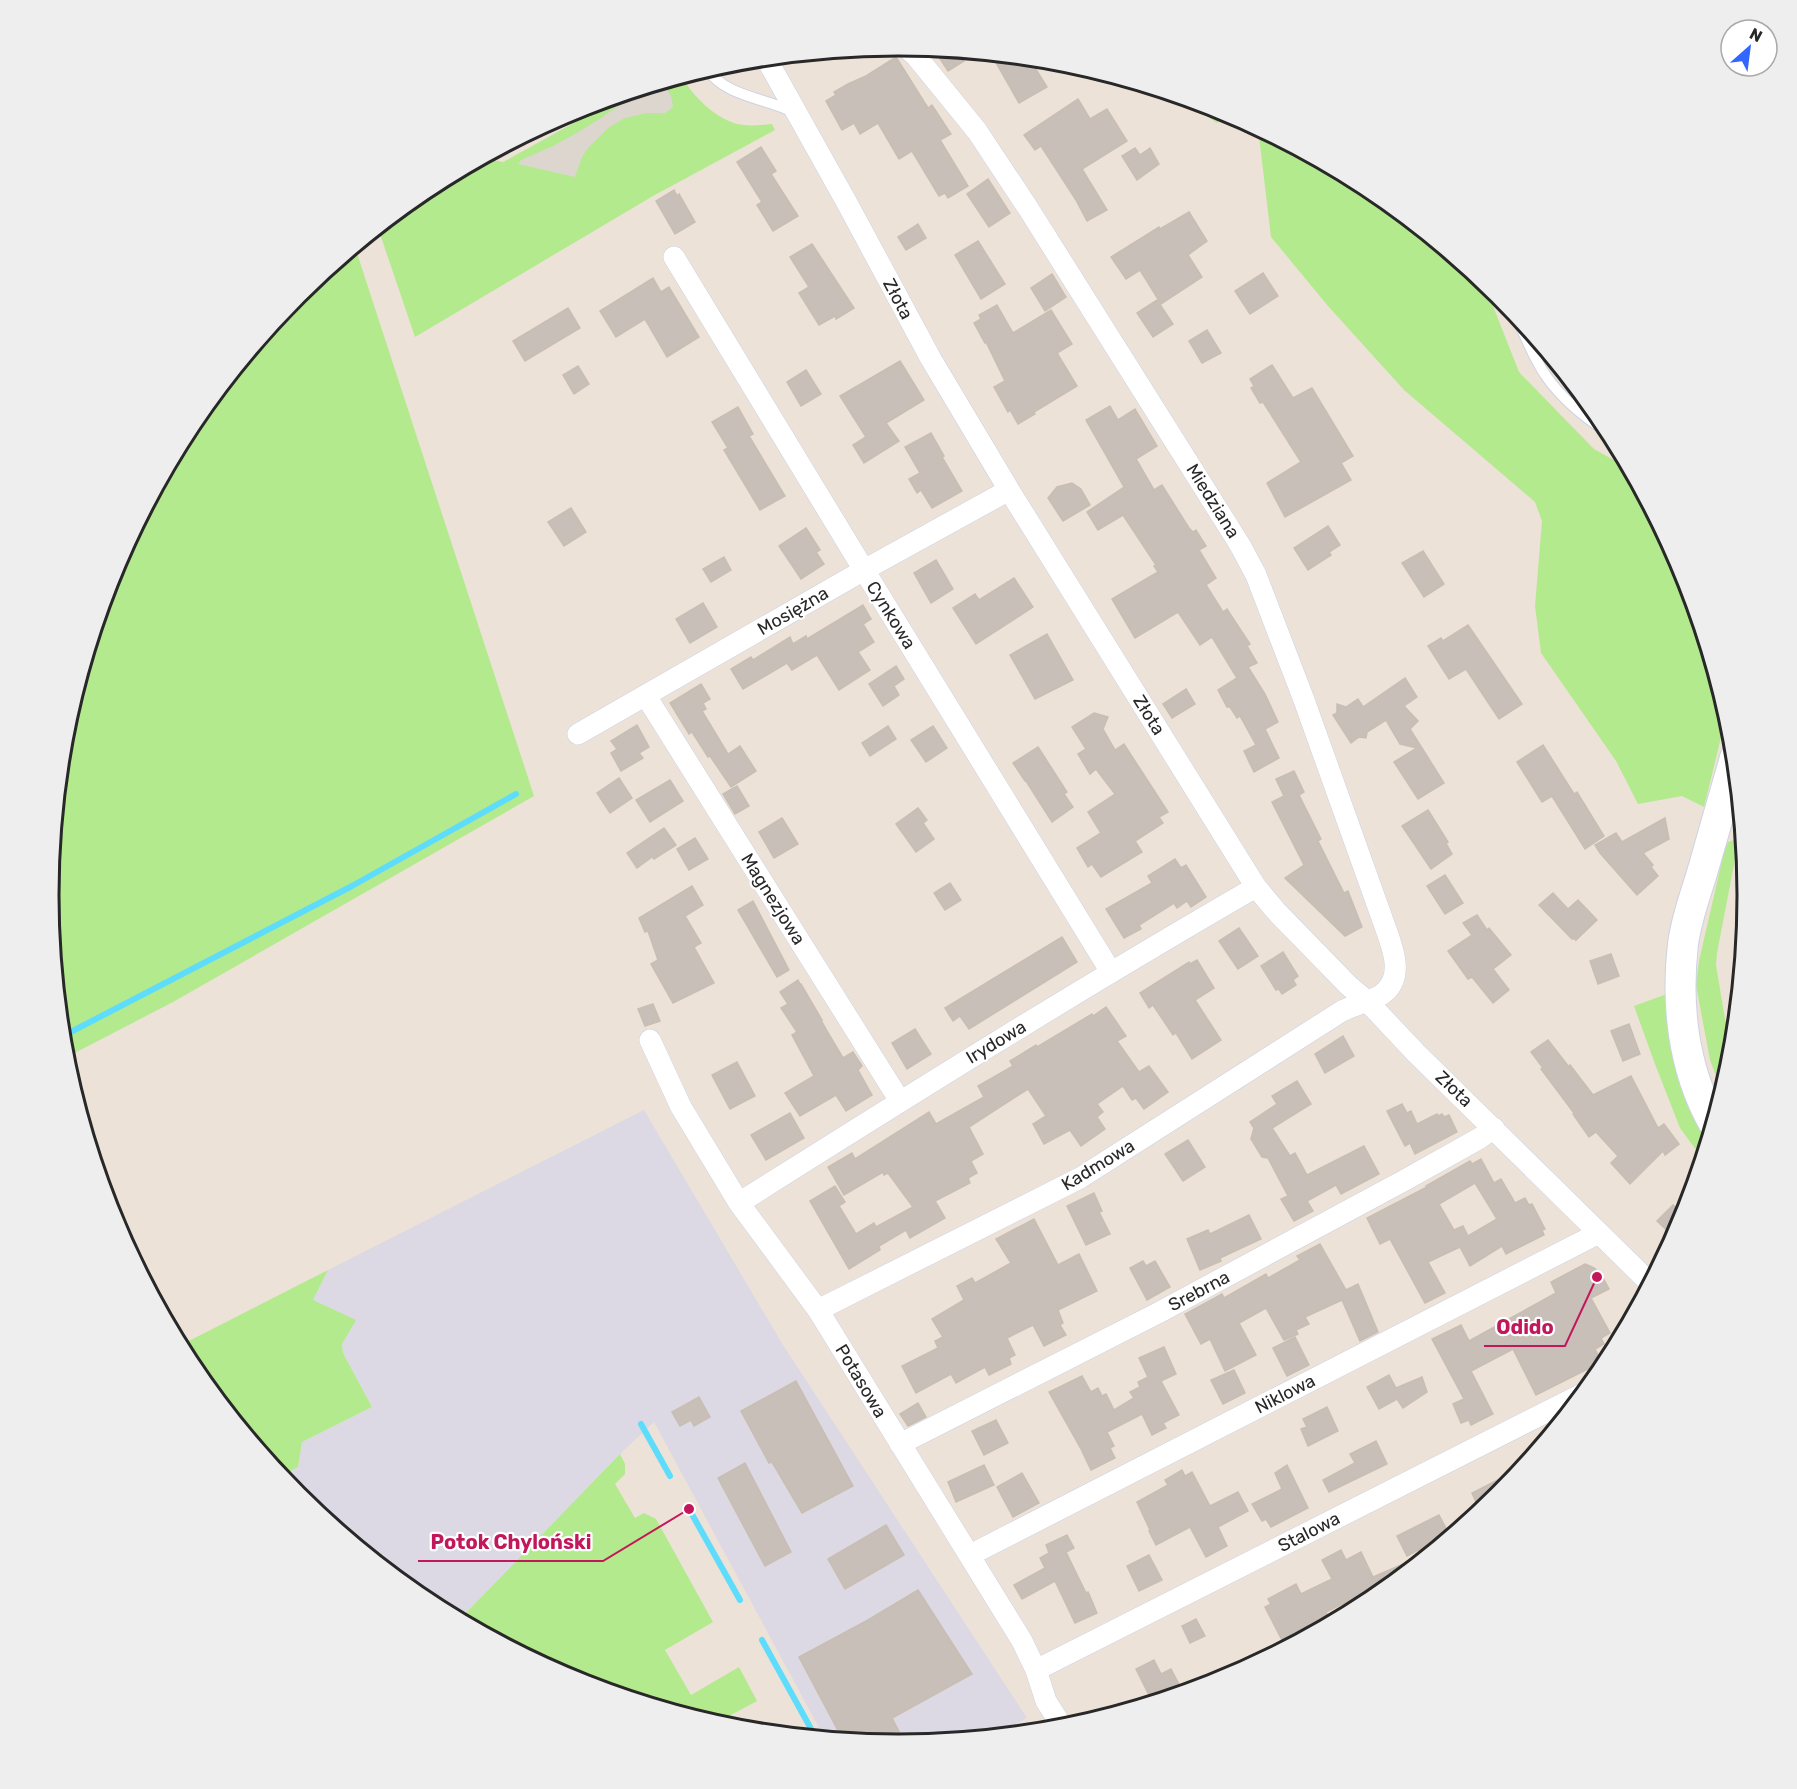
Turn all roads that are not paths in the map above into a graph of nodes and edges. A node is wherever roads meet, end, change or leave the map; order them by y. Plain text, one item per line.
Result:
1 (916, 56) edge
2 (771, 66) edge
3 (715, 77) edge
4 (797, 113) junction
5 (674, 257) dead end
6 (1525, 337) edge
7 (1588, 417) edge
8 (1009, 490) junction
9 (864, 570) junction
10 (646, 696) junction
11 (578, 734) dead end
12 (1729, 779) edge
13 (1256, 887) junction
14 (1111, 972) junction
15 (1367, 1001) junction
16 (650, 1040) dead end
17 (900, 1101) junction
18 (1708, 1114) edge
19 (1494, 1128) junction
20 (739, 1203) junction
21 (1599, 1233) junction
22 (1645, 1278) edge
23 (818, 1310) junction
24 (1566, 1402) edge
25 (900, 1444) junction
26 (970, 1555) junction
27 (1036, 1670) junction
28 (1057, 1718) edge

1 - 15 street, Miedziana
2 - 4 street, Złota
3 - 4 lane
4 - 8 street, Złota
5 - 9 street, Cynkowa
6 - 7 lane
8 - 9 street, Mosiężna
8 - 13 street, Złota
9 - 10 street, Mosiężna
9 - 14 street, Cynkowa
10 - 11 street, Mosiężna
10 - 17 street, Magnezjowa
12 - 18 street
13 - 14 street, Irydowa
13 - 15 street, Złota
14 - 17 street, Irydowa
15 - 19 street, Złota
15 - 23 street, Kadmowa
16 - 20 street, Potasowa
17 - 20 street, Irydowa
19 - 21 street, Złota
19 - 25 street, Srebrna
20 - 23 street, Potasowa
21 - 22 street, Złota
21 - 26 street, Niklowa
23 - 25 street, Potasowa
24 - 27 street, Stalowa
25 - 26 street, Potasowa
26 - 27 street, Potasowa
27 - 28 street, Potasowa

